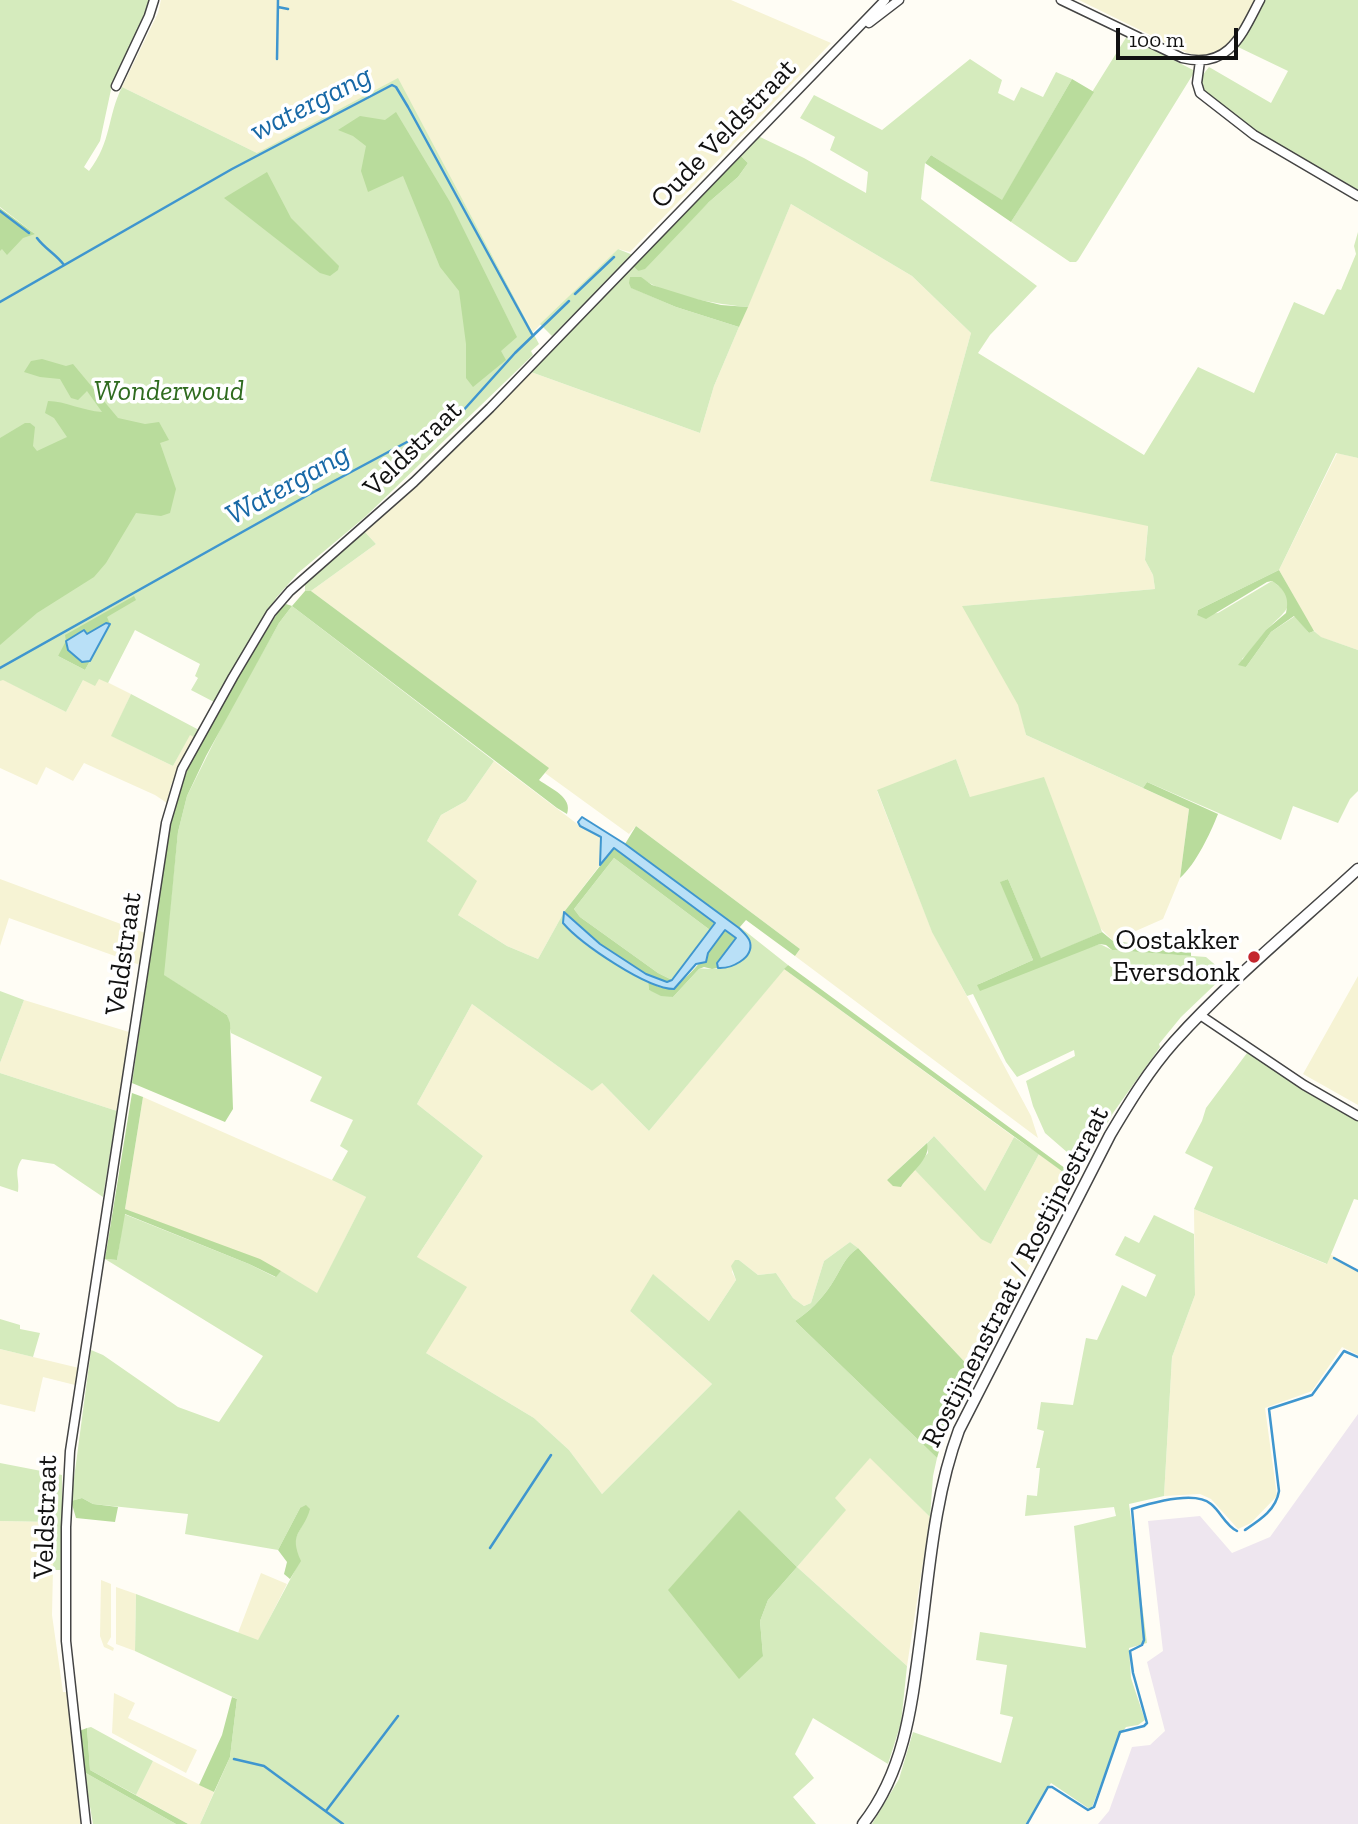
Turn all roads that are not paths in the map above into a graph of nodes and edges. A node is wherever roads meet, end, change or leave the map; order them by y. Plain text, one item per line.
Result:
1 (154, 0) edge
2 (885, 0) edge
3 (899, 0) edge
4 (1061, 0) edge
5 (1260, 0) edge
6 (850, 37) junction
7 (1200, 61) junction
8 (116, 86) dead end
9 (1358, 196) edge
10 (631, 264) joint
11 (1358, 869) edge
12 (1200, 1015) junction
13 (1358, 1116) edge
14 (86, 1824) edge
15 (863, 1824) edge

1 - 8 street
2 - 6 street, Oude Veldstraat
3 - 6 street, Oude Veldstraat
4 - 7 street
5 - 7 street
6 - 10 street, Oude Veldstraat
7 - 9 street
10 - 14 street, Veldstraat
11 - 12 street, Rostijnenstraat / Rostijnestraat
12 - 13 street
12 - 15 street, Rostijnenstraat / Rostijnestraat

